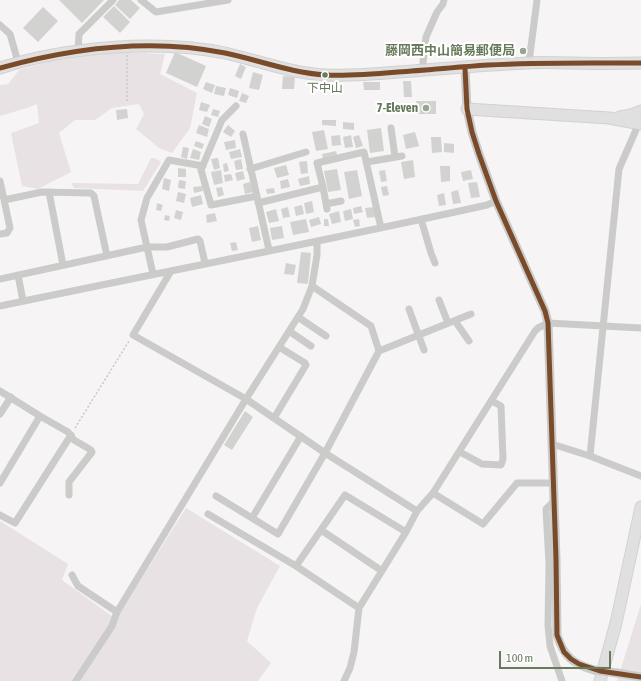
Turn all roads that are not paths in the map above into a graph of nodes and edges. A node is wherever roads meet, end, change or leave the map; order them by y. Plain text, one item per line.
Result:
1 (113, 0) edge
2 (141, 0) edge
3 (228, 0) edge
4 (444, 0) edge
5 (537, 0) edge
6 (0, 25) edge
7 (78, 51) junction
8 (18, 62) junction
9 (529, 62) junction
10 (641, 63) edge
11 (0, 68) edge
12 (465, 68) junction
13 (422, 71) junction
14 (236, 106) dead end
15 (468, 109) junction
16 (641, 111) edge
17 (609, 118) junction
18 (638, 127) edge
19 (391, 128) dead end
20 (243, 134) dead end
21 (306, 152) dead end
22 (367, 162) junction
23 (203, 166) junction
24 (250, 169) junction
25 (0, 181) edge
26 (323, 187) junction
27 (49, 192) junction
28 (4, 200) junction
29 (257, 200) junction
30 (341, 201) dead end
31 (496, 201) junction
32 (421, 219) junction
33 (381, 228) junction
34 (0, 234) edge
35 (317, 241) junction
36 (147, 247) junction
37 (268, 250) junction
38 (107, 256) junction
39 (205, 263) junction
40 (435, 263) dead end
41 (63, 265) junction
42 (171, 271) junction
43 (153, 274) junction
44 (18, 275) junction
45 (0, 279) edge
46 (312, 286) junction
47 (439, 300) dead end
48 (23, 301) junction
49 (0, 306) edge
50 (409, 309) dead end
51 (471, 314) dead end
52 (298, 316) junction
53 (451, 322) junction
54 (548, 323) junction
55 (603, 326) junction
56 (641, 328) edge
57 (289, 331) junction
58 (418, 335) junction
59 (326, 336) dead end
60 (469, 341) dead end
61 (311, 346) dead end
62 (279, 347) junction
63 (424, 350) dead end
64 (379, 351) junction
65 (0, 390) edge
66 (11, 398) junction
67 (246, 399) junction
68 (492, 401) junction
69 (0, 414) edge
70 (40, 416) junction
71 (274, 418) junction
72 (71, 435) junction
73 (301, 436) junction
74 (552, 444) junction
75 (460, 452) junction
76 (326, 453) junction
77 (590, 456) junction
78 (638, 474) edge
79 (0, 483) edge
80 (554, 483) junction
81 (433, 493) junction
82 (69, 495) dead end
83 (216, 496) dead end
84 (554, 504) junction
85 (641, 507) edge
86 (418, 511) junction
87 (208, 514) dead end
88 (0, 515) edge
89 (252, 518) junction
90 (321, 530) junction
91 (406, 532) junction
92 (296, 566) junction
93 (382, 570) junction
94 (72, 575) dead end
95 (359, 608) junction
96 (117, 612) junction
97 (641, 677) edge
98 (76, 681) edge
99 (344, 681) edge
100 (562, 681) edge
101 (600, 681) edge

1 - 7 street
2 - 3 street
4 - 13 street
5 - 9 street
6 - 8 street
7 - 8 main road
7 - 13 main road
8 - 11 main road
9 - 10 main road
9 - 12 main road
12 - 13 main road
12 - 15 street
14 - 23 street
15 - 17 main road
15 - 31 street
16 - 17 main road
17 - 18 main road
18 - 55 street
19 - 22 street
20 - 24 street
21 - 24 street
22 - 26 street
22 - 33 street
23 - 29 street
23 - 36 street
24 - 29 street
25 - 28 street
26 - 29 street
26 - 30 street
27 - 28 street
27 - 38 street
27 - 41 street
28 - 34 street
29 - 37 street
31 - 32 street
31 - 54 street
32 - 33 street
32 - 40 street
33 - 35 street
35 - 37 street
35 - 46 street
36 - 38 street
36 - 39 street
36 - 43 street
37 - 39 street
38 - 41 street
39 - 42 street
41 - 44 street
42 - 43 street
42 - 67 street
43 - 48 street
44 - 45 street
44 - 48 street
46 - 52 street
46 - 64 street
47 - 53 street
48 - 49 street
50 - 58 street
51 - 53 street
52 - 57 street
52 - 59 street
53 - 58 street
53 - 60 street
54 - 55 street
54 - 68 street
54 - 74 street
55 - 56 street
55 - 77 street
57 - 61 street
57 - 62 street
58 - 63 street
58 - 64 street
62 - 67 street
62 - 71 street
64 - 76 street
65 - 66 street
66 - 69 street
66 - 70 street
67 - 71 street
67 - 96 street
68 - 75 street
68 - 75 street
70 - 72 street
70 - 79 street
71 - 73 street
72 - 82 street
72 - 88 street
73 - 76 street
73 - 89 street
74 - 77 street
74 - 80 street
75 - 81 street
76 - 86 street
76 - 89 street
77 - 78 street
80 - 81 street
80 - 84 street
81 - 86 street
83 - 89 street
84 - 97 street, bridge
84 - 100 street
85 - 101 main road
86 - 91 street
87 - 92 street
90 - 91 street
90 - 92 street
90 - 93 street
91 - 93 street
92 - 95 street
93 - 95 street
94 - 96 street
95 - 99 street
96 - 98 street

